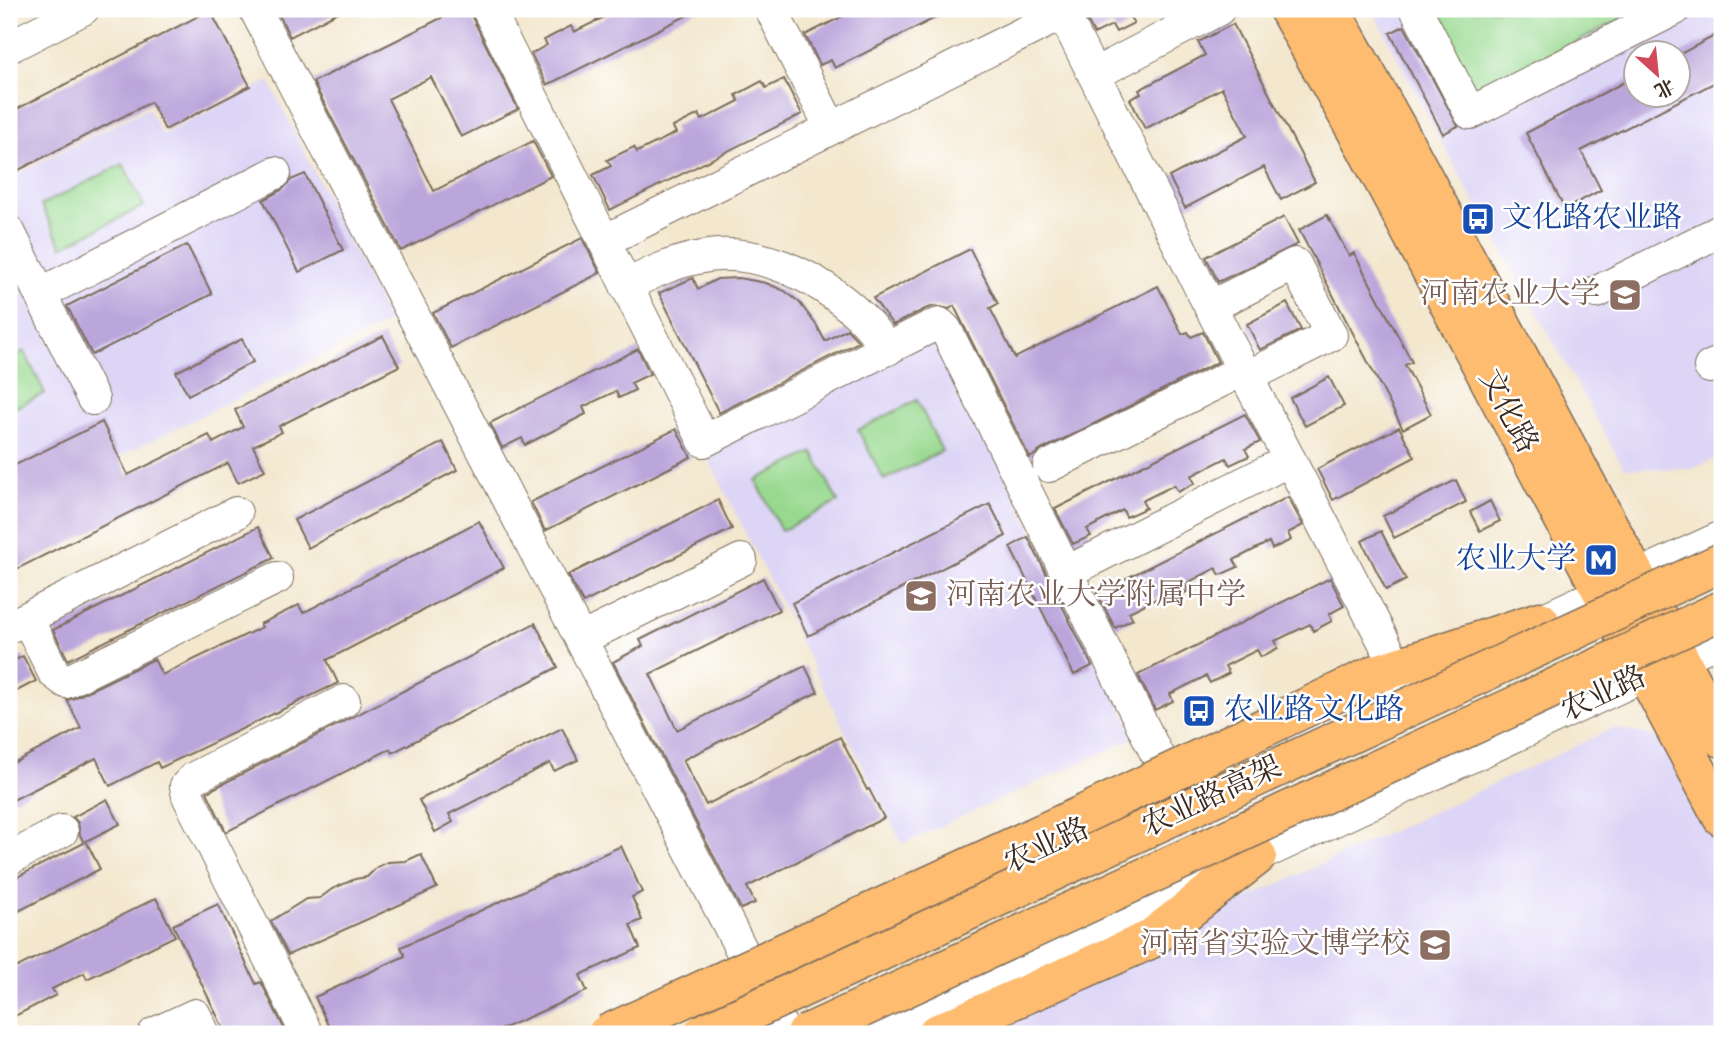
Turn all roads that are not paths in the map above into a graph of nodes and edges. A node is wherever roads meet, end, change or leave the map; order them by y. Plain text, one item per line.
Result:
1 (83, 9) edge
2 (255, 9) edge
3 (488, 9) edge
4 (771, 9) edge
5 (1219, 9) edge
6 (1288, 9) edge
7 (1330, 9) edge
8 (1416, 9) edge
9 (1063, 11) edge
10 (1655, 13) edge
11 (9, 47) edge
12 (1096, 74) junction
13 (831, 128) junction
14 (275, 173) dead end
15 (1722, 230) edge
16 (9, 232) edge
17 (604, 241) junction
18 (626, 286) junction
19 (1597, 292) dead end
20 (40, 294) junction
21 (1210, 307) junction
22 (888, 349) junction
23 (1245, 373) junction
24 (93, 399) dead end
25 (1290, 460) junction
26 (1049, 466) dead end
27 (236, 513) dead end
28 (1722, 537) edge
29 (741, 560) dead end
30 (1722, 562) edge
31 (1067, 572) junction
32 (277, 578) dead end
33 (1620, 584) junction
34 (1722, 610) edge
35 (1540, 621) junction
36 (18, 623) edge
37 (581, 639) junction
38 (1722, 639) edge
39 (1663, 667) junction
40 (1386, 671) junction
41 (344, 701) dead end
42 (1722, 738) edge
43 (1174, 789) junction
44 (1722, 817) edge
45 (62, 831) dead end
46 (1258, 856) junction
47 (9, 859) edge
48 (757, 980) junction
49 (154, 1034) edge
50 (204, 1034) edge
51 (307, 1034) edge
52 (607, 1034) edge
53 (639, 1034) edge
54 (702, 1034) edge
55 (785, 1034) edge
56 (806, 1034) edge
57 (877, 1034) edge
58 (936, 1034) edge

1 - 11 street
2 - 37 street
3 - 17 street
4 - 13 street
5 - 12 street
6 - 33 main road, 文化路
7 - 33 main road, 文化路
8 - 10 street
9 - 12 street
9 - 13 street
12 - 21 street
13 - 17 street
14 - 20 street
15 - 19 street
16 - 20 street
17 - 18 street
18 - 22 street
18 - 22 street
20 - 24 street
21 - 23 street
21 - 23 street
22 - 31 street
23 - 25 street
23 - 26 street
25 - 31 street
25 - 40 street
27 - 36 street
28 - 33 street, 农业路
29 - 37 street
30 - 54 main road, 农业路高架, bridge
31 - 43 street
32 - 36 street
33 - 35 street, 农业路
33 - 39 main road, 文化路
34 - 56 main road, 农业路高架, bridge
35 - 40 main road
35 - 43 street, 农业路
37 - 48 street
38 - 39 street, 农业路
39 - 42 main road, 文化路
39 - 44 main road, 文化路
39 - 46 street, 农业路
40 - 52 main road, bridge
41 - 51 street
43 - 48 street, 农业路
45 - 47 street
46 - 57 street, 农业路
46 - 58 main road
48 - 53 street, 农业路
48 - 55 street
49 - 50 street

